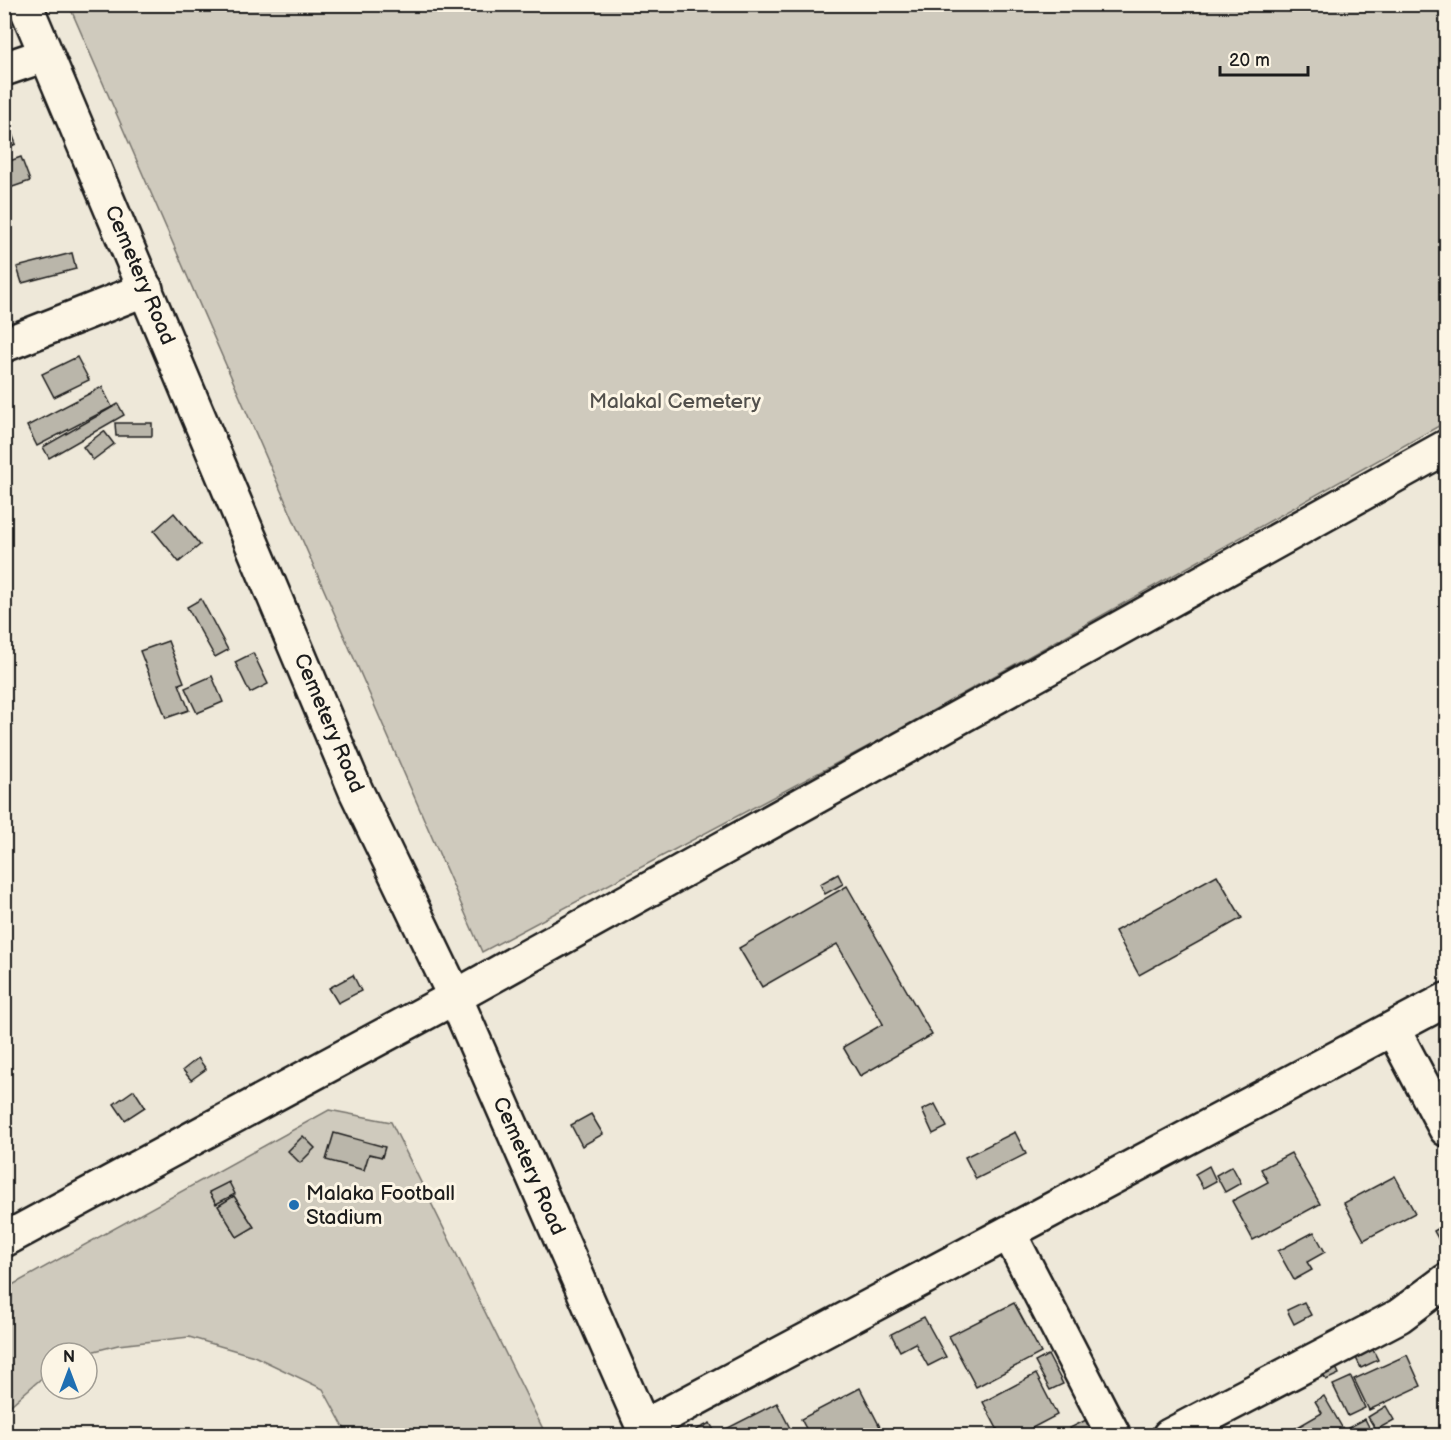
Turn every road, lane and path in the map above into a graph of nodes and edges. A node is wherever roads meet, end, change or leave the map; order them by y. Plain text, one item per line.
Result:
1 (25, 4) edge
2 (45, 55) junction
3 (4, 69) edge
4 (146, 289) junction
5 (4, 345) edge
6 (1446, 447) edge
7 (455, 997) junction
8 (1446, 1000) edge
9 (1393, 1029) junction
10 (1446, 1129) edge
11 (1009, 1233) junction
12 (4, 1240) edge
13 (1446, 1281) edge
14 (645, 1431) edge
15 (1114, 1436) edge
16 (1169, 1436) edge

1 - 2 street, Cemetery Road
2 - 3 street
2 - 4 street, Cemetery Road
4 - 5 street
4 - 7 street, Cemetery Road
6 - 7 street
7 - 12 street
7 - 14 street, Cemetery Road
8 - 9 street
9 - 10 street
9 - 11 street
11 - 14 street
11 - 15 street
13 - 16 street

